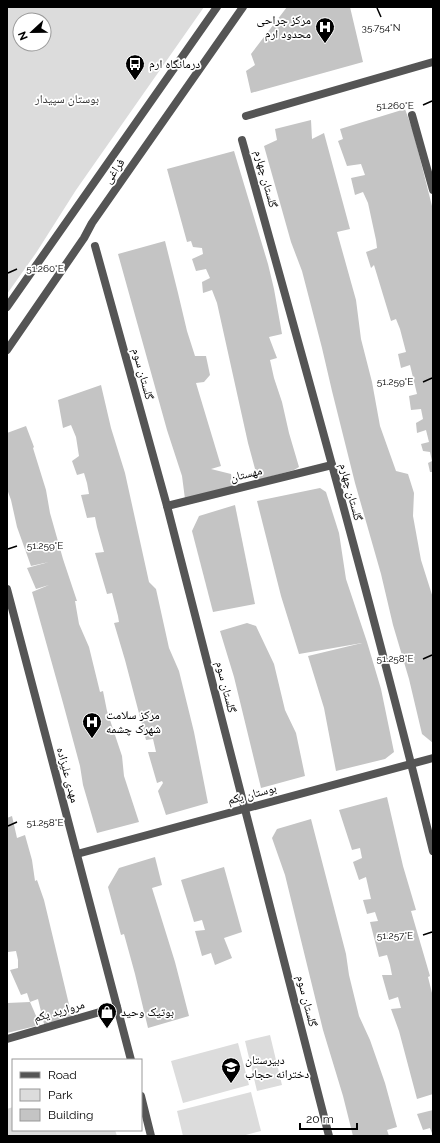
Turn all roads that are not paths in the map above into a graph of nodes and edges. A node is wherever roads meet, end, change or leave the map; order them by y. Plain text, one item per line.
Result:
1 (218, 7) edge
2 (243, 7) edge
3 (433, 62) edge
4 (412, 115) dead end
5 (246, 116) dead end
6 (242, 140) dead end
7 (433, 190) edge
8 (95, 246) dead end
9 (7, 307) edge
10 (7, 350) edge
11 (332, 465) junction
12 (166, 506) junction
13 (7, 589) edge
14 (433, 758) edge
15 (411, 764) junction
16 (245, 809) junction
17 (433, 851) edge
18 (77, 854) junction
19 (117, 1007) junction
20 (7, 1039) edge
21 (131, 1059) edge
22 (142, 1100) edge
23 (151, 1136) edge
24 (329, 1136) edge

1 - 9 street, فراغی
2 - 10 street, فراغی
3 - 5 street
4 - 7 street
6 - 11 street, گلستان چهارم
8 - 12 street, گلستان سوم
11 - 12 street, مهستان
11 - 15 street, گلستان چهارم
12 - 16 street, گلستان سوم
13 - 18 street, مهدی علیزاده
14 - 15 street, بوستان یکم
15 - 16 street, بوستان یکم
15 - 17 street, گلستان چهارم
16 - 18 street, بوستان یکم
16 - 24 street, گلستان سوم
18 - 19 street, مهدی علیزاده
19 - 20 street, مروارید یکم
19 - 21 street, مهدی علیزاده
22 - 23 street

